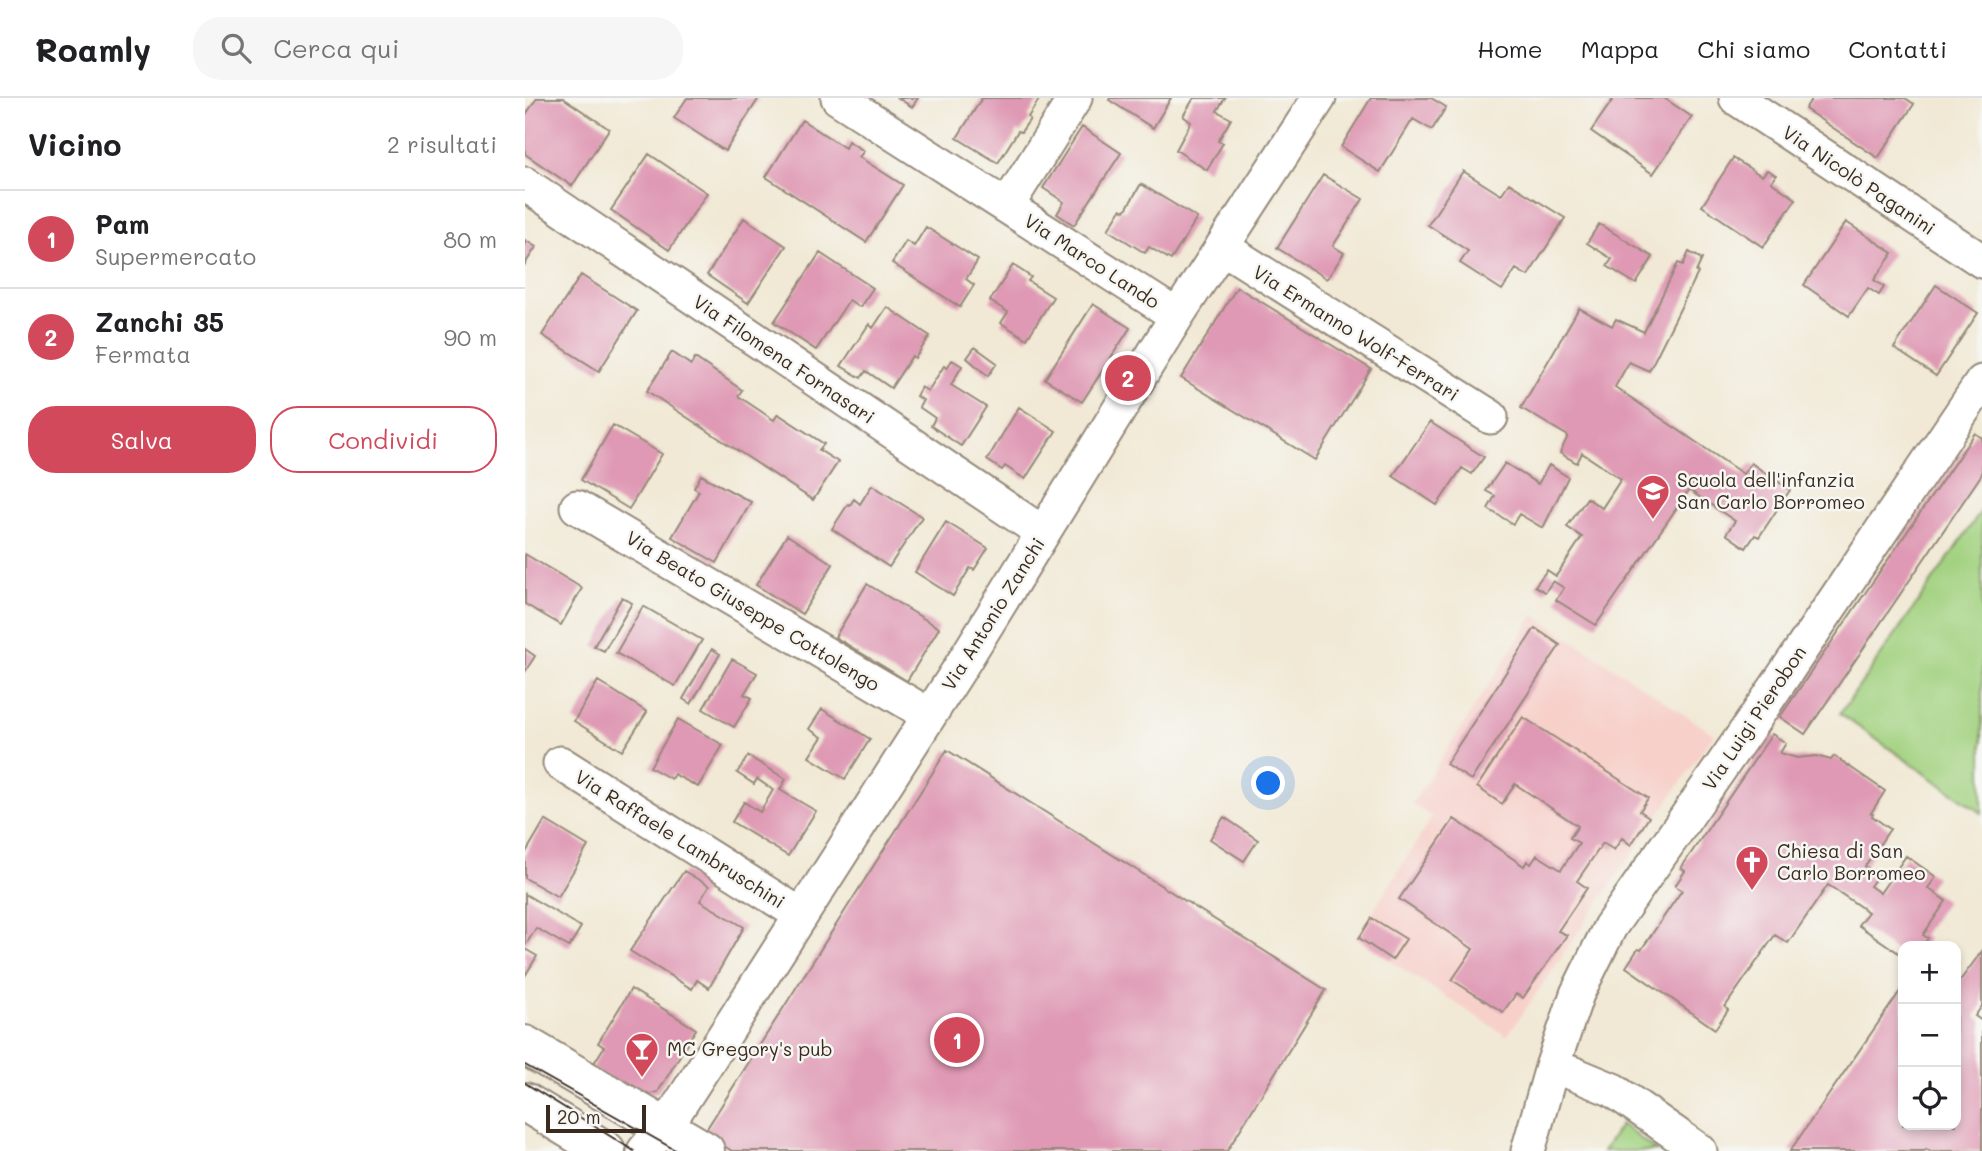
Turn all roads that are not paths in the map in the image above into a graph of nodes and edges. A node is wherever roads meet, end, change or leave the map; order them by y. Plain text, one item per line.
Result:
1 (838, 98) edge
2 (1075, 98) edge
3 (1319, 98) edge
4 (1736, 98) edge
5 (525, 184) edge
6 (1007, 206) junction
7 (1222, 247) junction
8 (1982, 261) edge
9 (1177, 316) junction
10 (1982, 382) edge
11 (1491, 417) dead end
12 (577, 507) dead end
13 (1043, 533) junction
14 (929, 715) junction
15 (560, 763) dead end
16 (801, 915) junction
17 (525, 1045) edge
18 (1552, 1067) junction
19 (525, 1102) edge
20 (654, 1139) edge
21 (606, 1151) edge
22 (705, 1151) edge
23 (1528, 1151) edge
24 (1700, 1151) edge

1 - 6 street, Via Marco Lando
2 - 6 street, Via Marco Lando
3 - 7 street, Via Antonio Zanchi
4 - 8 street, Via Nicolò Paganini
5 - 13 street, Via Filomena Fornasari
6 - 9 street, Via Marco Lando
7 - 9 street, Via Antonio Zanchi
7 - 11 street, Via Ermanno Wolf-Ferrari
9 - 13 street, Via Antonio Zanchi
10 - 18 street, Via Luigi Pierobon
12 - 14 street, Via Beato Giuseppe Cottolengo
13 - 14 street, Via Antonio Zanchi
14 - 16 street, Via Antonio Zanchi
15 - 16 street, Via Raffaele Lambruschini
16 - 20 street, Via Antonio Zanchi
17 - 20 street
18 - 23 street, Via Luigi Pierobon
18 - 24 street
19 - 21 street
20 - 22 street

